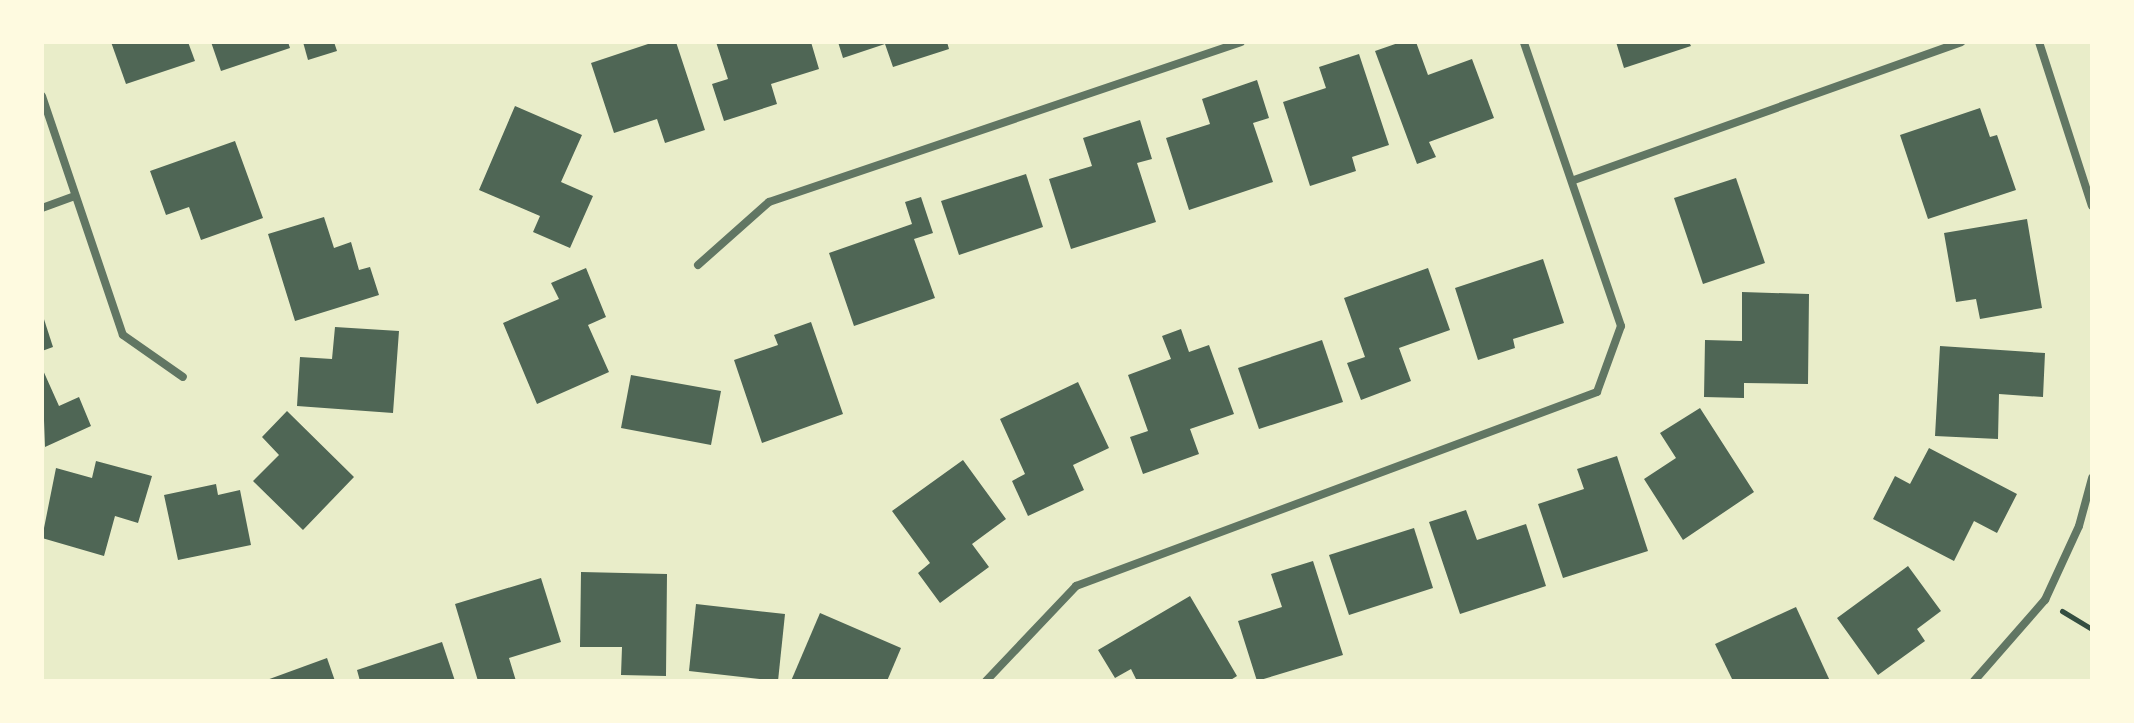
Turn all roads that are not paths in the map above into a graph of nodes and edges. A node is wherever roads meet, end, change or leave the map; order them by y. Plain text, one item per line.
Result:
1 (1241, 42) edge
2 (1524, 42) edge
3 (1961, 42) edge
4 (2039, 42) edge
5 (42, 96) edge
6 (1574, 180) junction
7 (72, 197) junction
8 (2092, 206) edge
9 (42, 208) edge
10 (698, 265) dead end
11 (183, 377) dead end
12 (2092, 478) edge
13 (986, 681) edge
14 (1974, 681) edge

1 - 10 street
2 - 6 street
3 - 6 street
4 - 8 street
5 - 7 street
6 - 13 street
7 - 9 street
7 - 11 street
12 - 14 street

